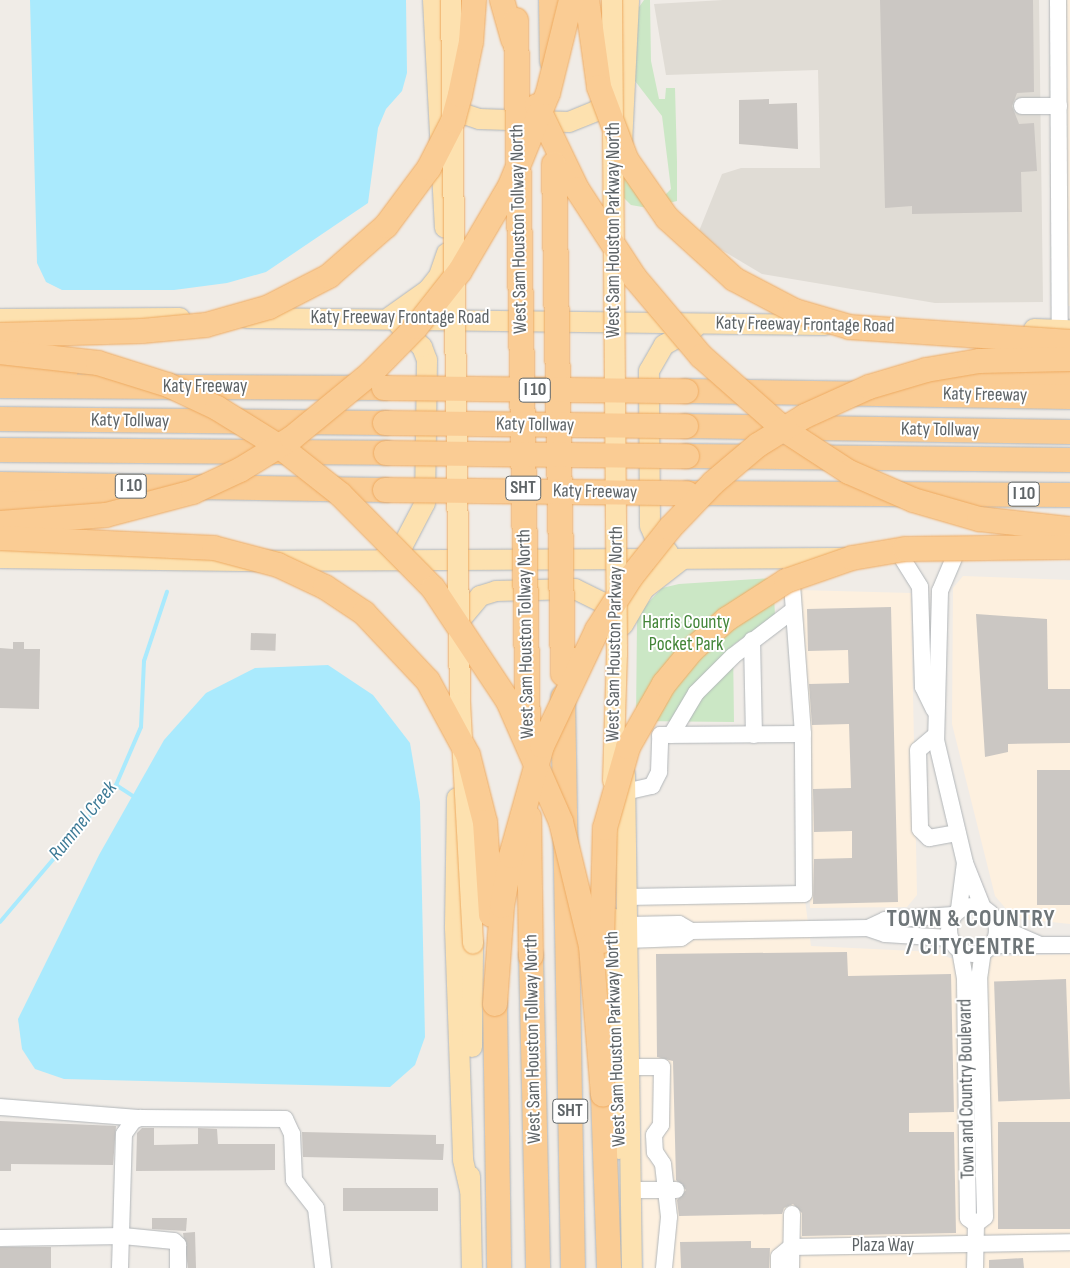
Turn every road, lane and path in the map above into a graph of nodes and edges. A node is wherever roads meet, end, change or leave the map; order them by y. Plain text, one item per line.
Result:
1 (433, 0) edge
2 (451, 0) edge
3 (474, 0) edge
4 (502, 0) edge
5 (571, 0) edge
6 (587, 0) edge
7 (612, 0) edge
8 (630, 0) edge
9 (1058, 0) edge
10 (515, 10) edge
11 (552, 10) edge
12 (433, 51) junction
13 (628, 74) junction
14 (1022, 106) dead end
15 (1059, 106) junction
16 (447, 253) junction
17 (619, 266) junction
18 (390, 317) junction
19 (457, 318) junction
20 (0, 319) edge
21 (619, 321) junction
22 (713, 323) junction
23 (1067, 334) edge
24 (0, 335) edge
25 (0, 352) edge
26 (1070, 360) edge
27 (0, 365) edge
28 (1070, 374) edge
29 (0, 386) edge
30 (229, 387) junction
31 (771, 392) junction
32 (1070, 397) edge
33 (0, 419) edge
34 (1070, 432) edge
35 (0, 450) edge
36 (1070, 460) edge
37 (0, 484) edge
38 (262, 487) junction
39 (978, 493) junction
40 (1070, 494) edge
41 (0, 504) edge
42 (1070, 508) edge
43 (0, 523) edge
44 (1070, 529) edge
45 (0, 538) edge
46 (1070, 547) edge
47 (0, 558) edge
48 (790, 558) junction
49 (902, 558) junction
50 (954, 558) junction
51 (1070, 559) edge
52 (378, 561) junction
53 (463, 561) junction
54 (622, 561) junction
55 (680, 561) junction
56 (792, 611) junction
57 (461, 619) junction
58 (622, 624) junction
59 (752, 640) junction
60 (934, 710) junction
61 (803, 734) junction
62 (671, 735) junction
63 (754, 735) junction
64 (936, 735) junction
65 (625, 792) junction
66 (958, 833) junction
67 (965, 863) junction
68 (626, 897) junction
69 (983, 908) junction
70 (956, 912) junction
71 (997, 926) junction
72 (868, 928) junction
73 (627, 932) junction
74 (954, 944) junction
75 (1038, 944) junction
76 (1070, 944) edge
77 (987, 949) junction
78 (494, 1004) junction
79 (629, 1067) junction
80 (603, 1095) junction
81 (0, 1107) edge
82 (974, 1115) junction
83 (140, 1118) junction
84 (470, 1190) junction
85 (631, 1190) junction
86 (672, 1190) junction
87 (792, 1214) dead end
88 (123, 1236) junction
89 (0, 1238) edge
90 (1070, 1242) edge
91 (975, 1246) junction
92 (791, 1247) junction
93 (120, 1268) edge
94 (178, 1268) edge
95 (323, 1268) edge
96 (472, 1268) edge
97 (499, 1268) edge
98 (538, 1268) edge
99 (573, 1268) edge
100 (609, 1268) edge
101 (632, 1268) edge
102 (664, 1268) edge
103 (779, 1268) edge
104 (791, 1268) edge
105 (975, 1268) edge

1 - 12 main road
2 - 84 main road, bridge
3 - 24 highway, bridge
4 - 44 highway, bridge
5 - 43 highway, bridge
6 - 23 highway, bridge
7 - 101 main road, West Sam Houston Parkway North, bridge
8 - 13 main road
9 - 15 street
10 - 98 highway, West Sam Houston Tollway North / SHT, bridge
11 - 99 highway, West Sam Houston Tollway North / SHT, bridge
12 - 13 main road
12 - 16 main road
13 - 17 main road
14 - 15 street
15 - 23 street
16 - 18 main road
16 - 19 main road
17 - 21 main road
17 - 22 main road
18 - 19 main road, Katy Freeway Frontage Road
18 - 20 main road, Katy Freeway Frontage Road
18 - 52 main road
19 - 21 main road, Katy Freeway Frontage Road
19 - 53 main road
21 - 22 main road, Katy Freeway Frontage Road
21 - 54 main road
22 - 23 main road, Katy Freeway Frontage Road
22 - 55 main road
25 - 80 highway, bridge
26 - 78 highway, bridge
27 - 30 highway
28 - 31 highway
29 - 30 highway, Katy Freeway / I 10
30 - 31 highway, Katy Freeway / I 10, bridge
31 - 32 highway, Katy Freeway / I 10
33 - 34 highway, Katy Tollway, bridge
35 - 36 highway, Katy Tollway, bridge
37 - 38 highway, Katy Freeway / I 10
38 - 39 highway, Katy Freeway / I 10, bridge
38 - 41 highway
39 - 40 highway, Katy Freeway / I 10
39 - 42 highway
45 - 78 highway, bridge
46 - 80 highway, bridge
47 - 52 main road
48 - 49 main road
48 - 55 main road
48 - 56 street
49 - 50 main road
49 - 60 street, Town and Country Boulevard
50 - 51 main road
50 - 60 street, Town and Country Boulevard
52 - 53 main road
52 - 57 main road
53 - 54 main road
53 - 57 main road
54 - 55 main road
54 - 58 main road
55 - 58 main road
56 - 59 street
56 - 61 street
57 - 58 main road
57 - 84 main road
58 - 65 main road
59 - 62 street
59 - 63 street
60 - 64 street, Town and Country Boulevard
61 - 63 street
61 - 68 street
62 - 63 street
62 - 65 street
64 - 66 street, Town and Country Boulevard
64 - 66 street
65 - 68 main road
66 - 67 street, Town and Country Boulevard
67 - 69 street, Town and Country Boulevard
67 - 70 street, Town and Country Boulevard
68 - 73 main road
69 - 70 street
69 - 71 street, Town and Country Boulevard
70 - 72 street
70 - 74 street, Town and Country Boulevard
71 - 75 street
71 - 77 street, Town and Country Boulevard
72 - 73 street
72 - 74 street
73 - 79 main road
74 - 77 street
74 - 82 street, Town and Country Boulevard
75 - 76 street
75 - 77 street
77 - 82 street, Town and Country Boulevard
78 - 97 highway
79 - 85 main road
79 - 86 street
80 - 100 highway
81 - 83 street
82 - 91 street, Town and Country Boulevard
83 - 88 street
83 - 95 street
84 - 96 main road
85 - 86 street
85 - 101 main road
86 - 102 street
87 - 92 street
88 - 89 street
88 - 93 street
88 - 94 street
90 - 91 street, Plaza Way
91 - 92 street, Plaza Way
91 - 105 street, Town and Country Boulevard
92 - 103 street
92 - 104 street

